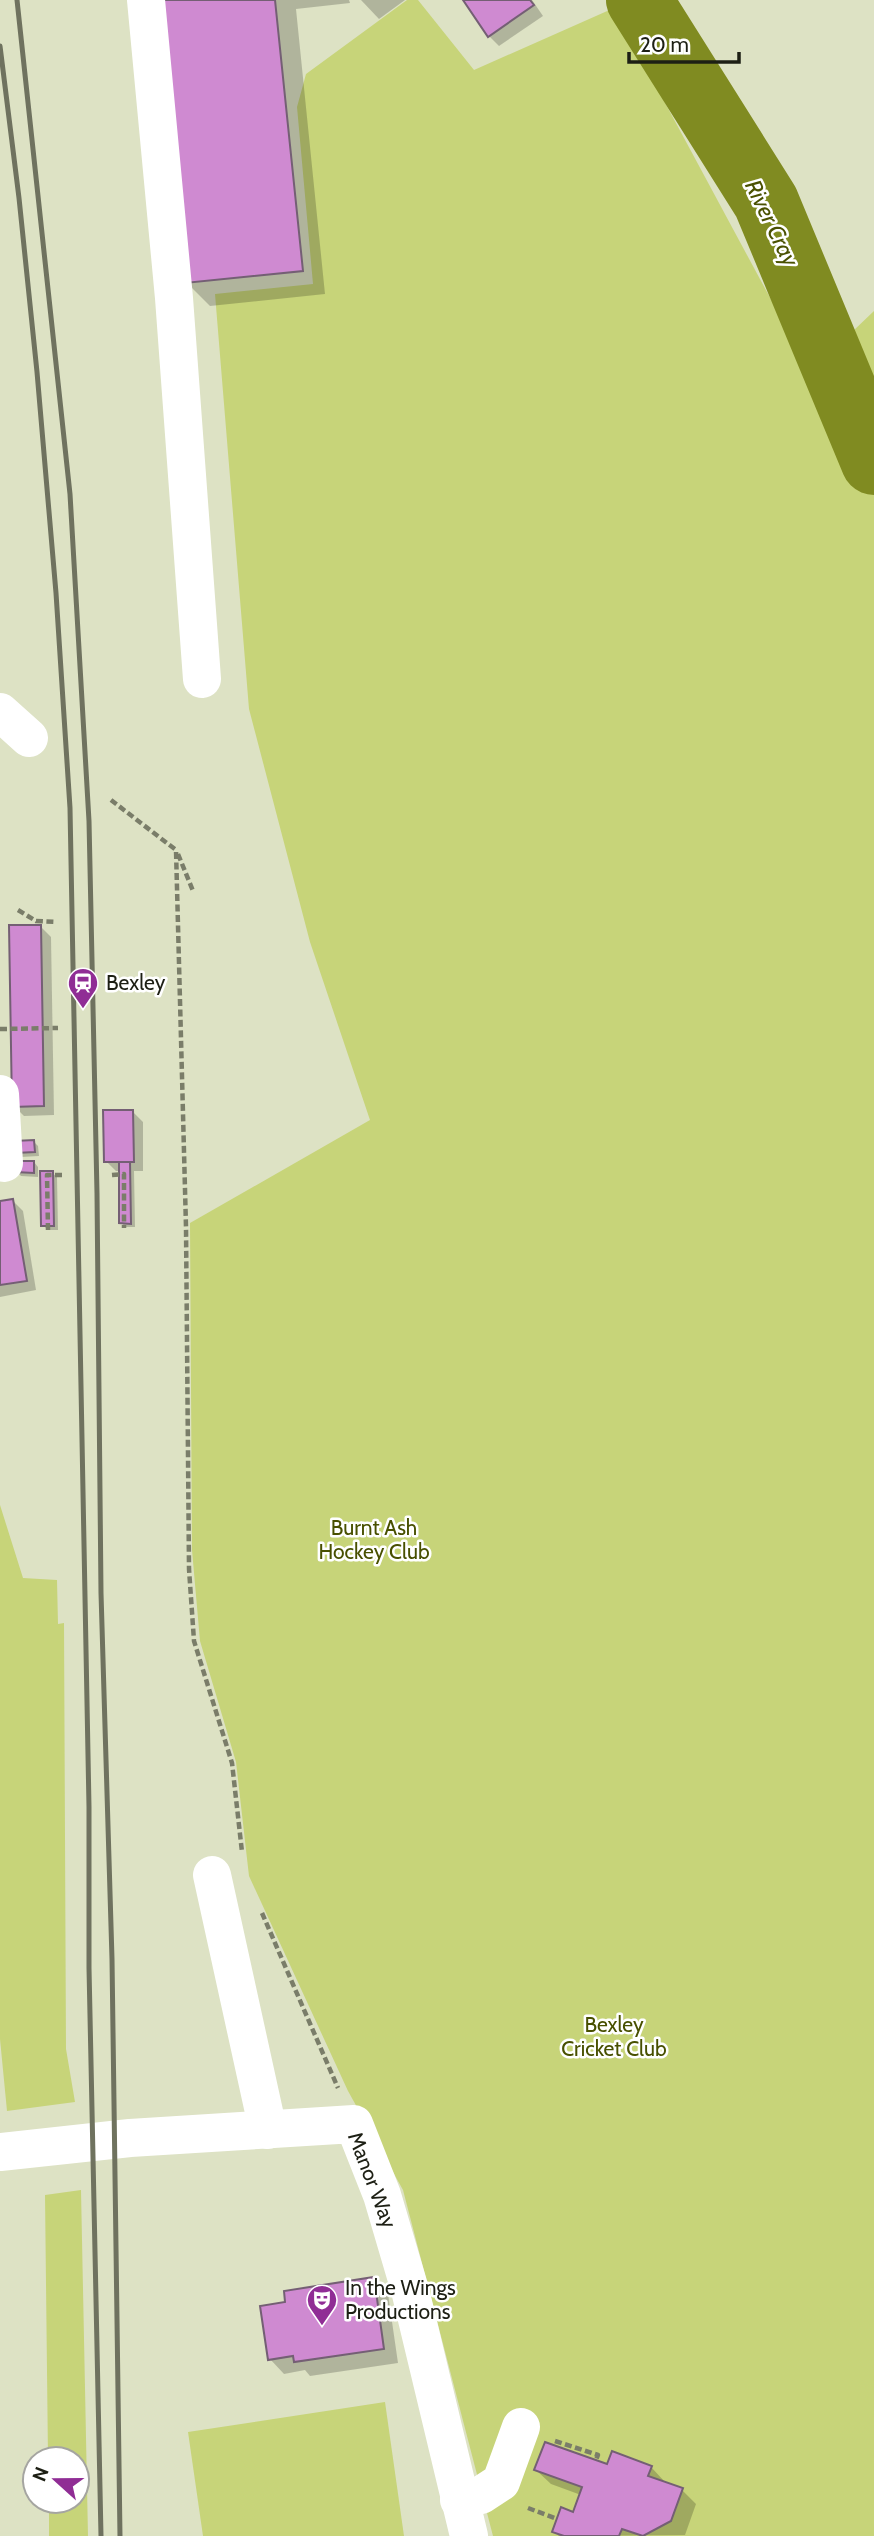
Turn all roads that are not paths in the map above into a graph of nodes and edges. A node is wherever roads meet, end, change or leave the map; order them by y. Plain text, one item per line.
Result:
1 (146, 0) edge
2 (202, 679) dead end
3 (0, 712) edge
4 (29, 738) dead end
5 (0, 1094) edge
6 (4, 1163) dead end
7 (228, 1868) road end
8 (268, 2130) junction
9 (0, 2152) edge
10 (522, 2427) dead end
11 (464, 2518) edge

1 - 2 street
3 - 4 street
5 - 6 street
7 - 8 street
8 - 9 street, Manor Way
8 - 11 street, Manor Way
10 - 11 street

